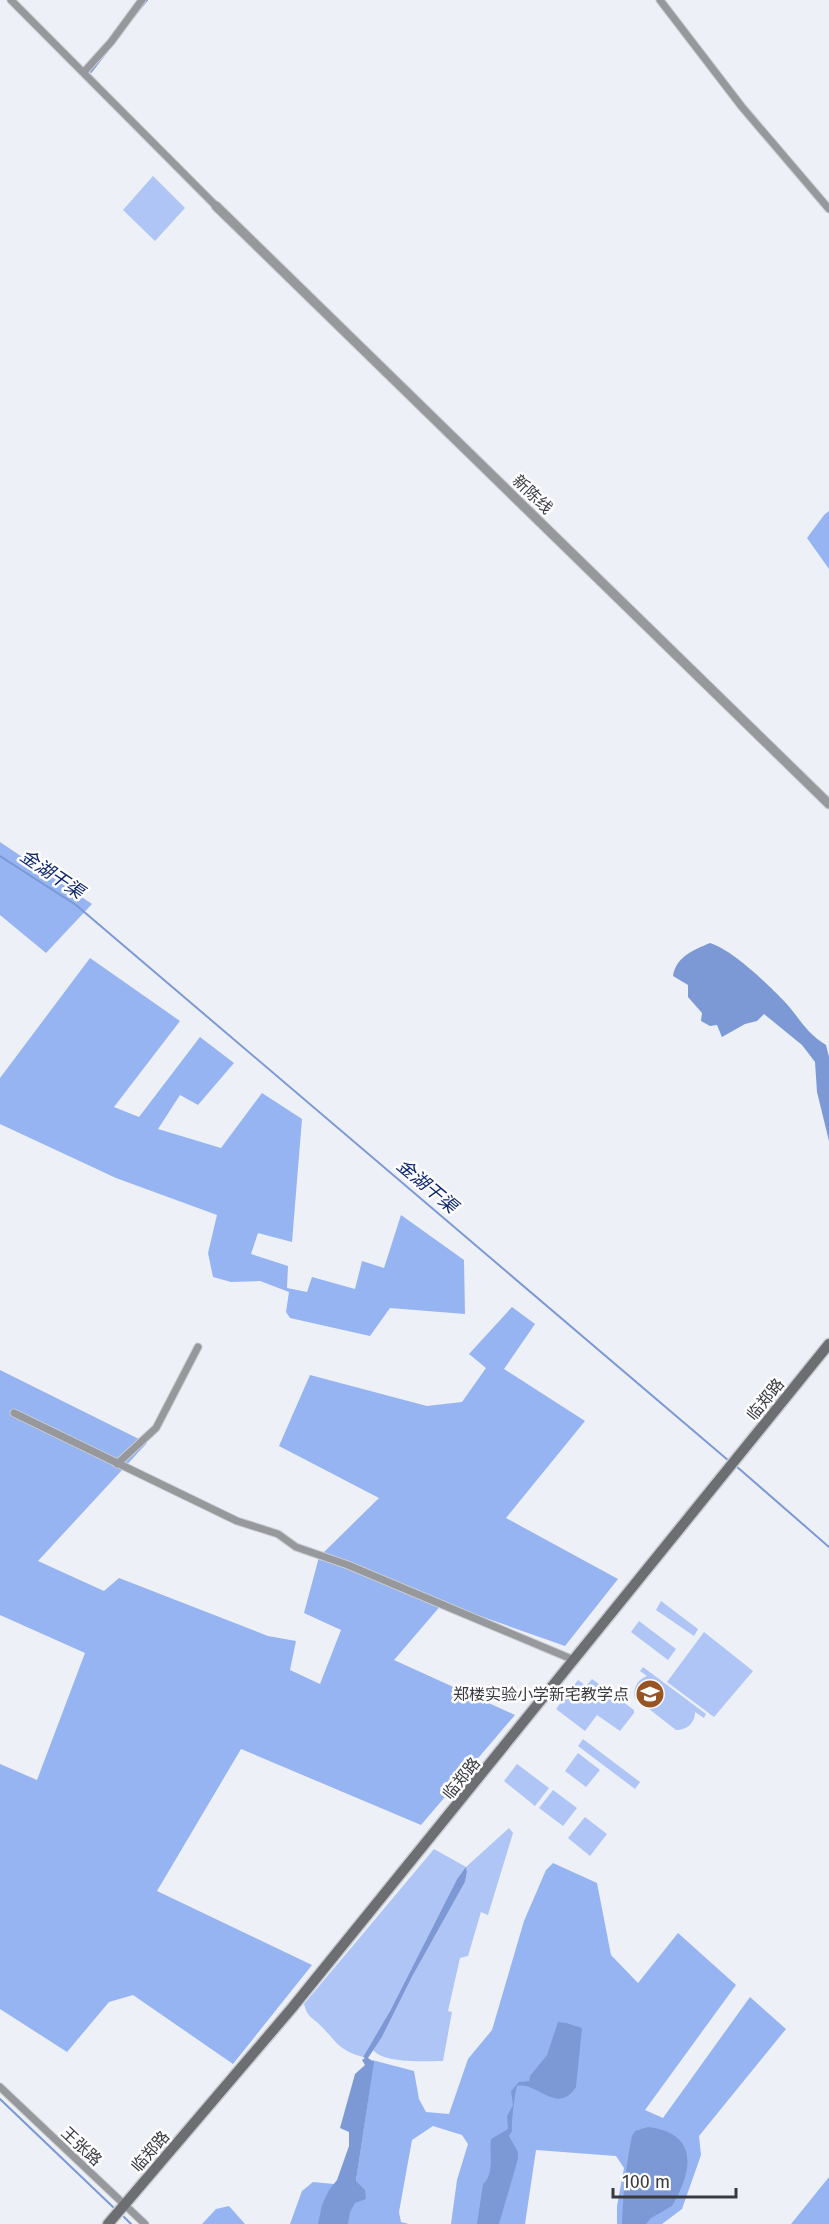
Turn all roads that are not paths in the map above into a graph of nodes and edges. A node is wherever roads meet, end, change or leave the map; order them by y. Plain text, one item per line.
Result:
1 (11, 0) edge
2 (142, 0) edge
3 (660, 0) edge
4 (84, 72) junction
5 (216, 206) joint
6 (829, 209) edge
7 (829, 804) edge
8 (829, 1344) edge
9 (198, 1347) dead end
10 (14, 1413) dead end
11 (117, 1464) junction
12 (574, 1660) junction
13 (0, 2087) edge
14 (124, 2204) junction
15 (108, 2224) edge
16 (145, 2224) edge

1 - 4 street
2 - 4 street
3 - 6 street
4 - 5 street
5 - 7 street, 新陈线
8 - 12 main road, 临郑路
9 - 11 street
10 - 11 street
11 - 12 street
12 - 14 main road, 临郑路
13 - 14 street, 王张路
14 - 15 main road, 临郑路
14 - 16 street, 王张路

